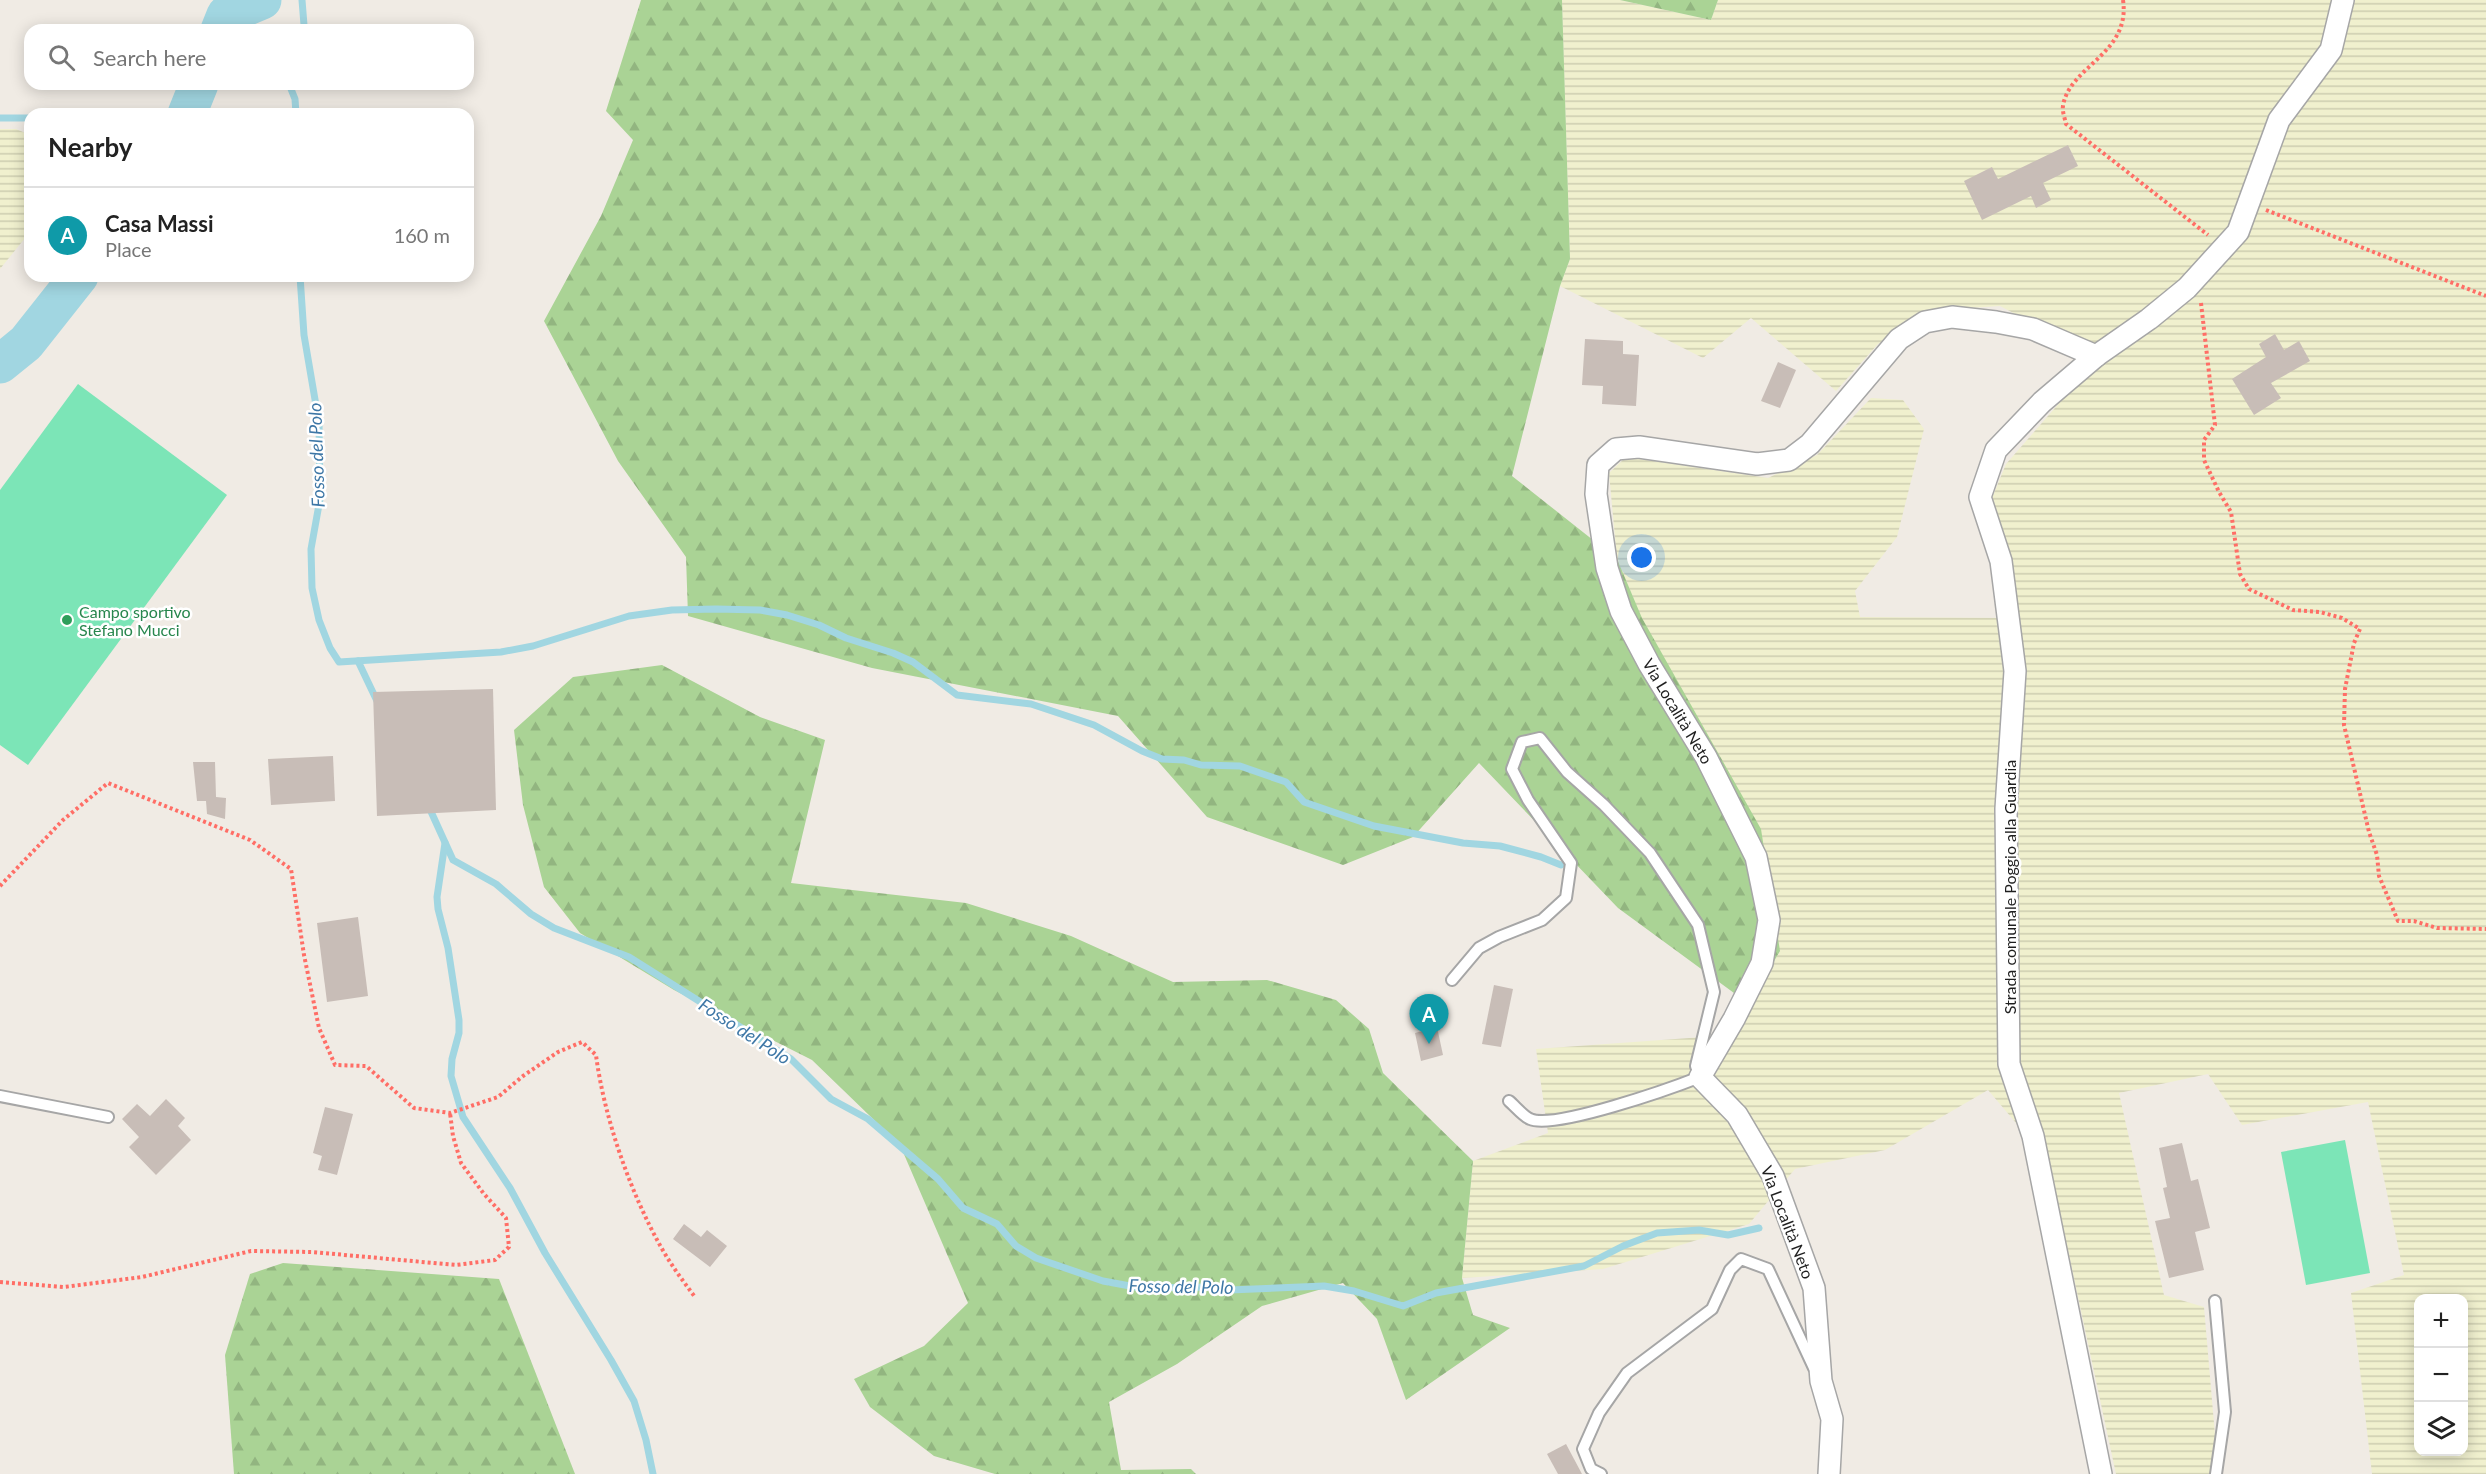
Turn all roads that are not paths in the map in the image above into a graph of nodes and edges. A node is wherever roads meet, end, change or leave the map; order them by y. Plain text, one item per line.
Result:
1 (2343, 0) edge
2 (2096, 356) junction
3 (1452, 980) dead end
4 (1700, 1077) junction
5 (0, 1096) edge
6 (1509, 1101) dead end
7 (108, 1117) dead end
8 (2215, 1301) dead end
9 (1821, 1381) junction
10 (1601, 1474) edge
11 (1829, 1474) edge
12 (2102, 1474) edge
13 (2216, 1474) edge

1 - 2 street, Strada comunale Poggio alla Guardia
2 - 4 street, Via Località Neto
2 - 12 street, Strada comunale Poggio alla Guardia
3 - 4 lane
4 - 6 lane
4 - 9 street, Via Località Neto
5 - 7 lane
8 - 13 lane
9 - 10 lane
9 - 11 street, Via Località Neto

